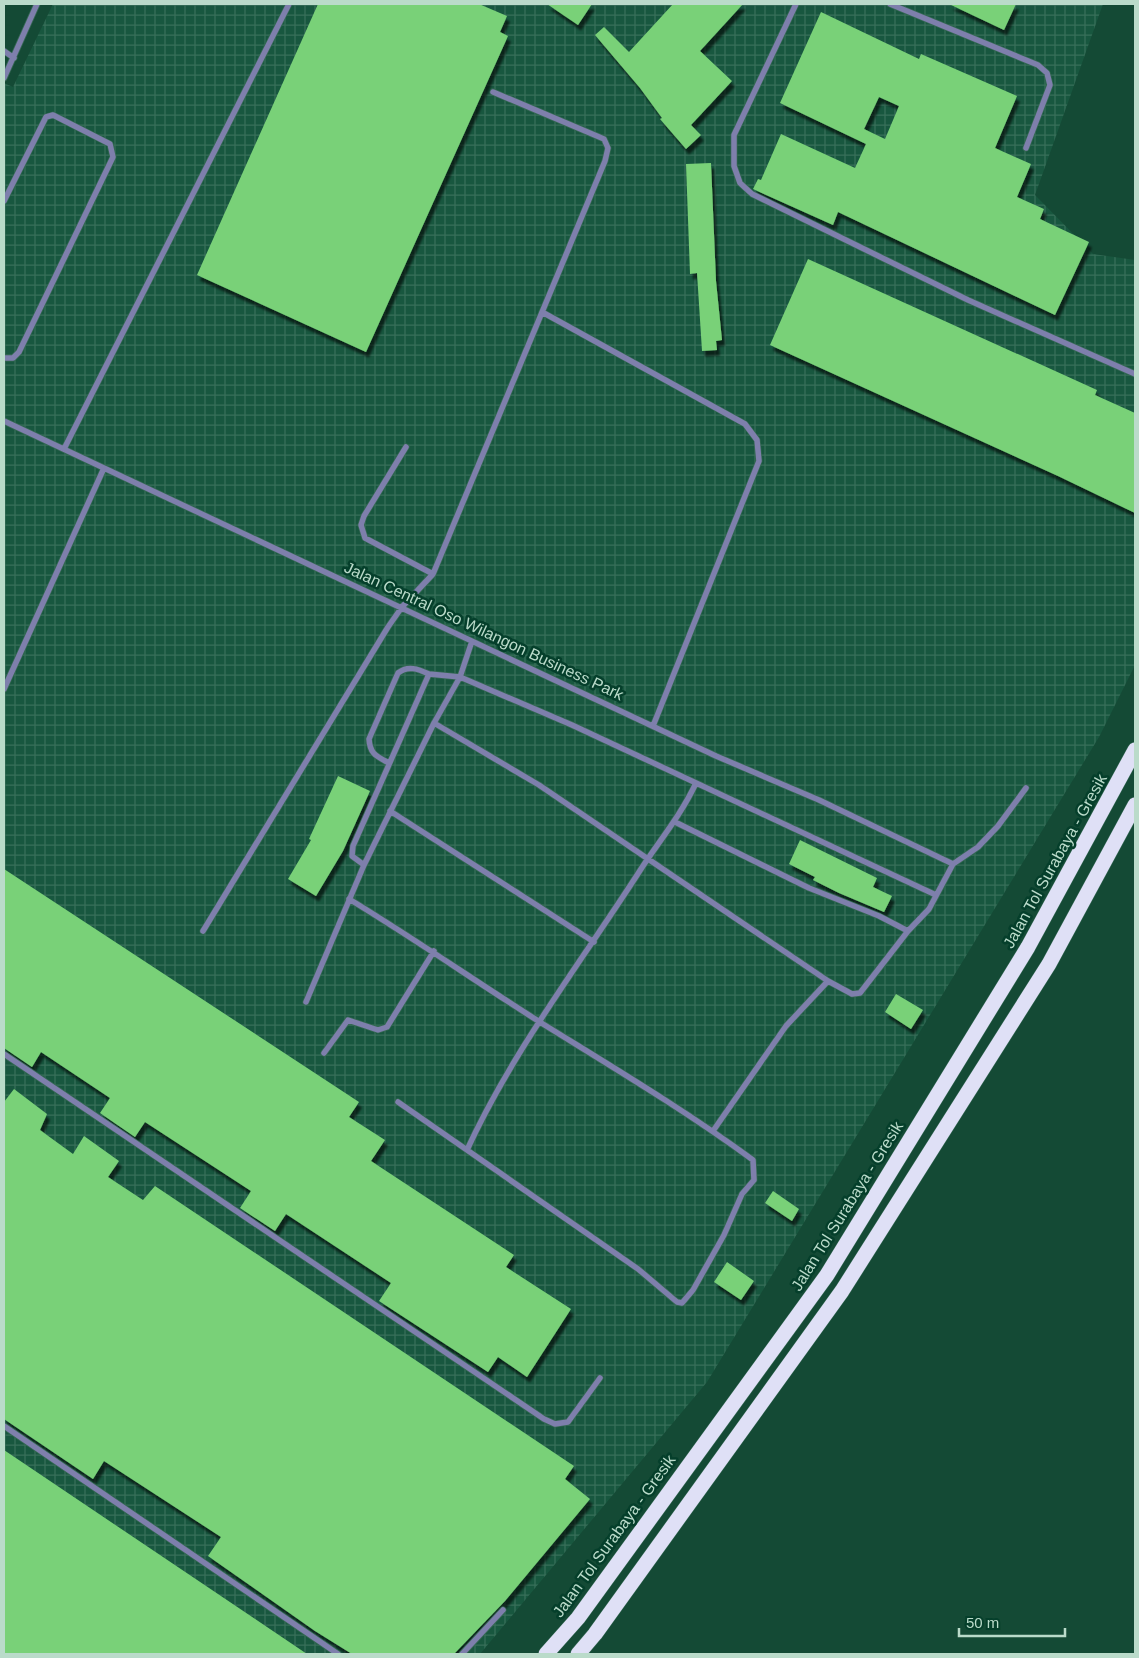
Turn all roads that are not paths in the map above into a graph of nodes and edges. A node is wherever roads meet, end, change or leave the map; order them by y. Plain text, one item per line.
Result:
1 (36, 4) edge
2 (289, 4) edge
3 (796, 4) edge
4 (890, 4) edge
5 (4, 51) edge
6 (14, 58) junction
7 (4, 78) edge
8 (493, 92) dead end
9 (1026, 148) dead end
10 (4, 201) edge
11 (542, 312) junction
12 (4, 358) edge
13 (1135, 374) edge
14 (4, 420) edge
15 (406, 447) dead end
16 (64, 449) junction
17 (104, 468) junction
18 (433, 574) junction
19 (402, 607) junction
20 (472, 640) junction
21 (429, 674) junction
22 (460, 677) junction
23 (4, 689) edge
24 (434, 724) junction
25 (653, 726) junction
26 (1135, 750) edge
27 (389, 763) junction
28 (696, 783) junction
29 (1026, 788) dead end
30 (1135, 805) edge
31 (390, 811) junction
32 (675, 822) junction
33 (648, 858) junction
34 (953, 864) junction
35 (364, 865) junction
36 (936, 895) junction
37 (349, 899) junction
38 (203, 931) dead end
39 (908, 931) junction
40 (594, 942) junction
41 (434, 951) junction
42 (828, 981) junction
43 (306, 1002) dead end
44 (540, 1022) junction
45 (324, 1053) dead end
46 (4, 1054) edge
47 (398, 1102) dead end
48 (712, 1131) junction
49 (467, 1150) junction
50 (600, 1378) dead end
51 (4, 1426) edge
52 (503, 1610) dead end
53 (338, 1654) edge
54 (462, 1654) edge
55 (546, 1654) edge
56 (578, 1654) edge

1 - 6 lane
2 - 16 lane
3 - 13 lane
4 - 9 lane
5 - 6 lane
6 - 7 lane
8 - 11 lane
10 - 12 lane
11 - 18 lane
11 - 25 lane
14 - 16 lane, Jalan Central Oso Wilangon Business Park
15 - 18 lane
16 - 17 lane, Jalan Central Oso Wilangon Business Park
17 - 19 lane, Jalan Central Oso Wilangon Business Park
17 - 23 lane
18 - 19 lane
19 - 20 lane, Jalan Central Oso Wilangon Business Park
19 - 38 lane
20 - 22 lane
20 - 25 lane, Jalan Central Oso Wilangon Business Park
21 - 22 lane
21 - 27 lane
21 - 27 lane
22 - 24 lane
22 - 28 lane
24 - 31 lane
24 - 33 lane
25 - 34 lane, Jalan Central Oso Wilangon Business Park
26 - 55 highway, Jalan Tol Surabaya - Gresik
27 - 35 lane
28 - 32 lane
28 - 36 lane
29 - 34 lane
30 - 56 highway
31 - 35 lane
31 - 40 lane
32 - 33 lane
32 - 39 lane
33 - 40 lane
33 - 42 lane
34 - 36 lane
35 - 37 lane
36 - 39 lane
37 - 41 lane
37 - 43 lane
39 - 42 lane
40 - 44 lane
41 - 44 lane
41 - 45 lane
42 - 48 lane
44 - 48 lane
44 - 49 lane
46 - 50 lane
47 - 49 lane
48 - 49 lane
51 - 53 lane
52 - 54 lane

